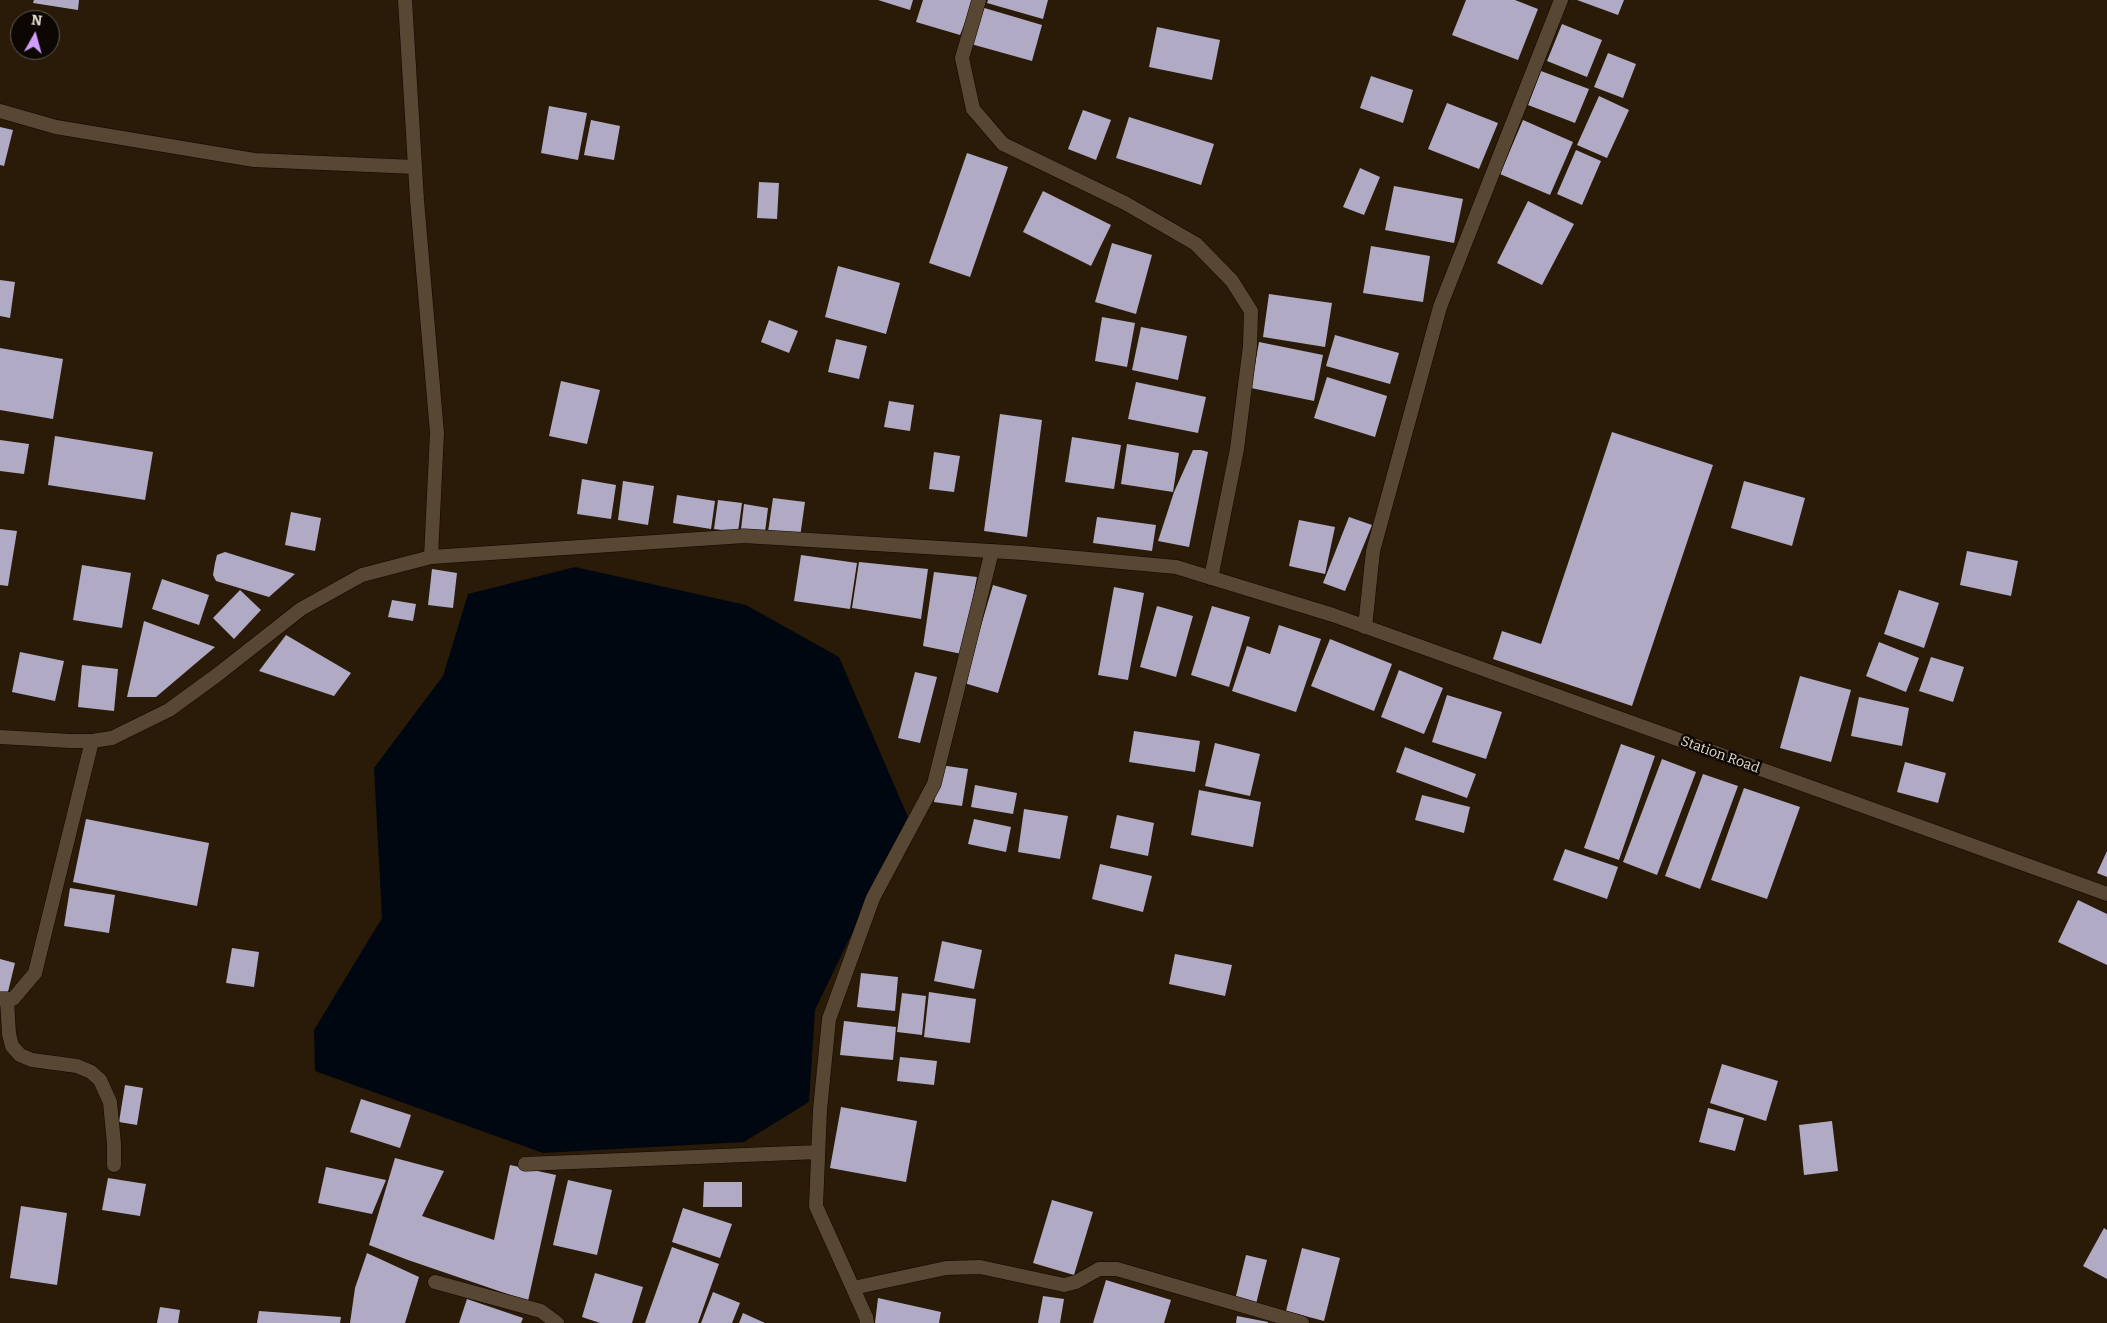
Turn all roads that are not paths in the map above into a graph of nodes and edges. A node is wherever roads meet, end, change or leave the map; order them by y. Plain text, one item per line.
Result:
1 (405, 0) edge
2 (979, 0) edge
3 (1561, 0) edge
4 (0, 111) edge
5 (415, 167) junction
6 (992, 551) junction
7 (430, 557) junction
8 (1211, 578) junction
9 (1365, 627) junction
10 (0, 737) edge
11 (92, 741) junction
12 (2107, 894) edge
13 (3, 999) edge
14 (818, 1152) junction
15 (525, 1164) dead end
16 (114, 1165) dead end
17 (435, 1282) dead end
18 (853, 1288) junction
19 (557, 1323) edge
20 (867, 1323) edge
21 (1302, 1323) edge

1 - 5 street
2 - 8 street
3 - 9 street
4 - 5 street
5 - 7 street
6 - 7 street, Station Road
6 - 8 street, Station Road
6 - 14 street
7 - 11 street, Station Road
8 - 9 street, Station Road
9 - 12 street, Station Road
10 - 11 street, Station Road
11 - 13 street
13 - 16 street
14 - 15 street
14 - 18 street
17 - 19 street
18 - 20 street
18 - 21 street

